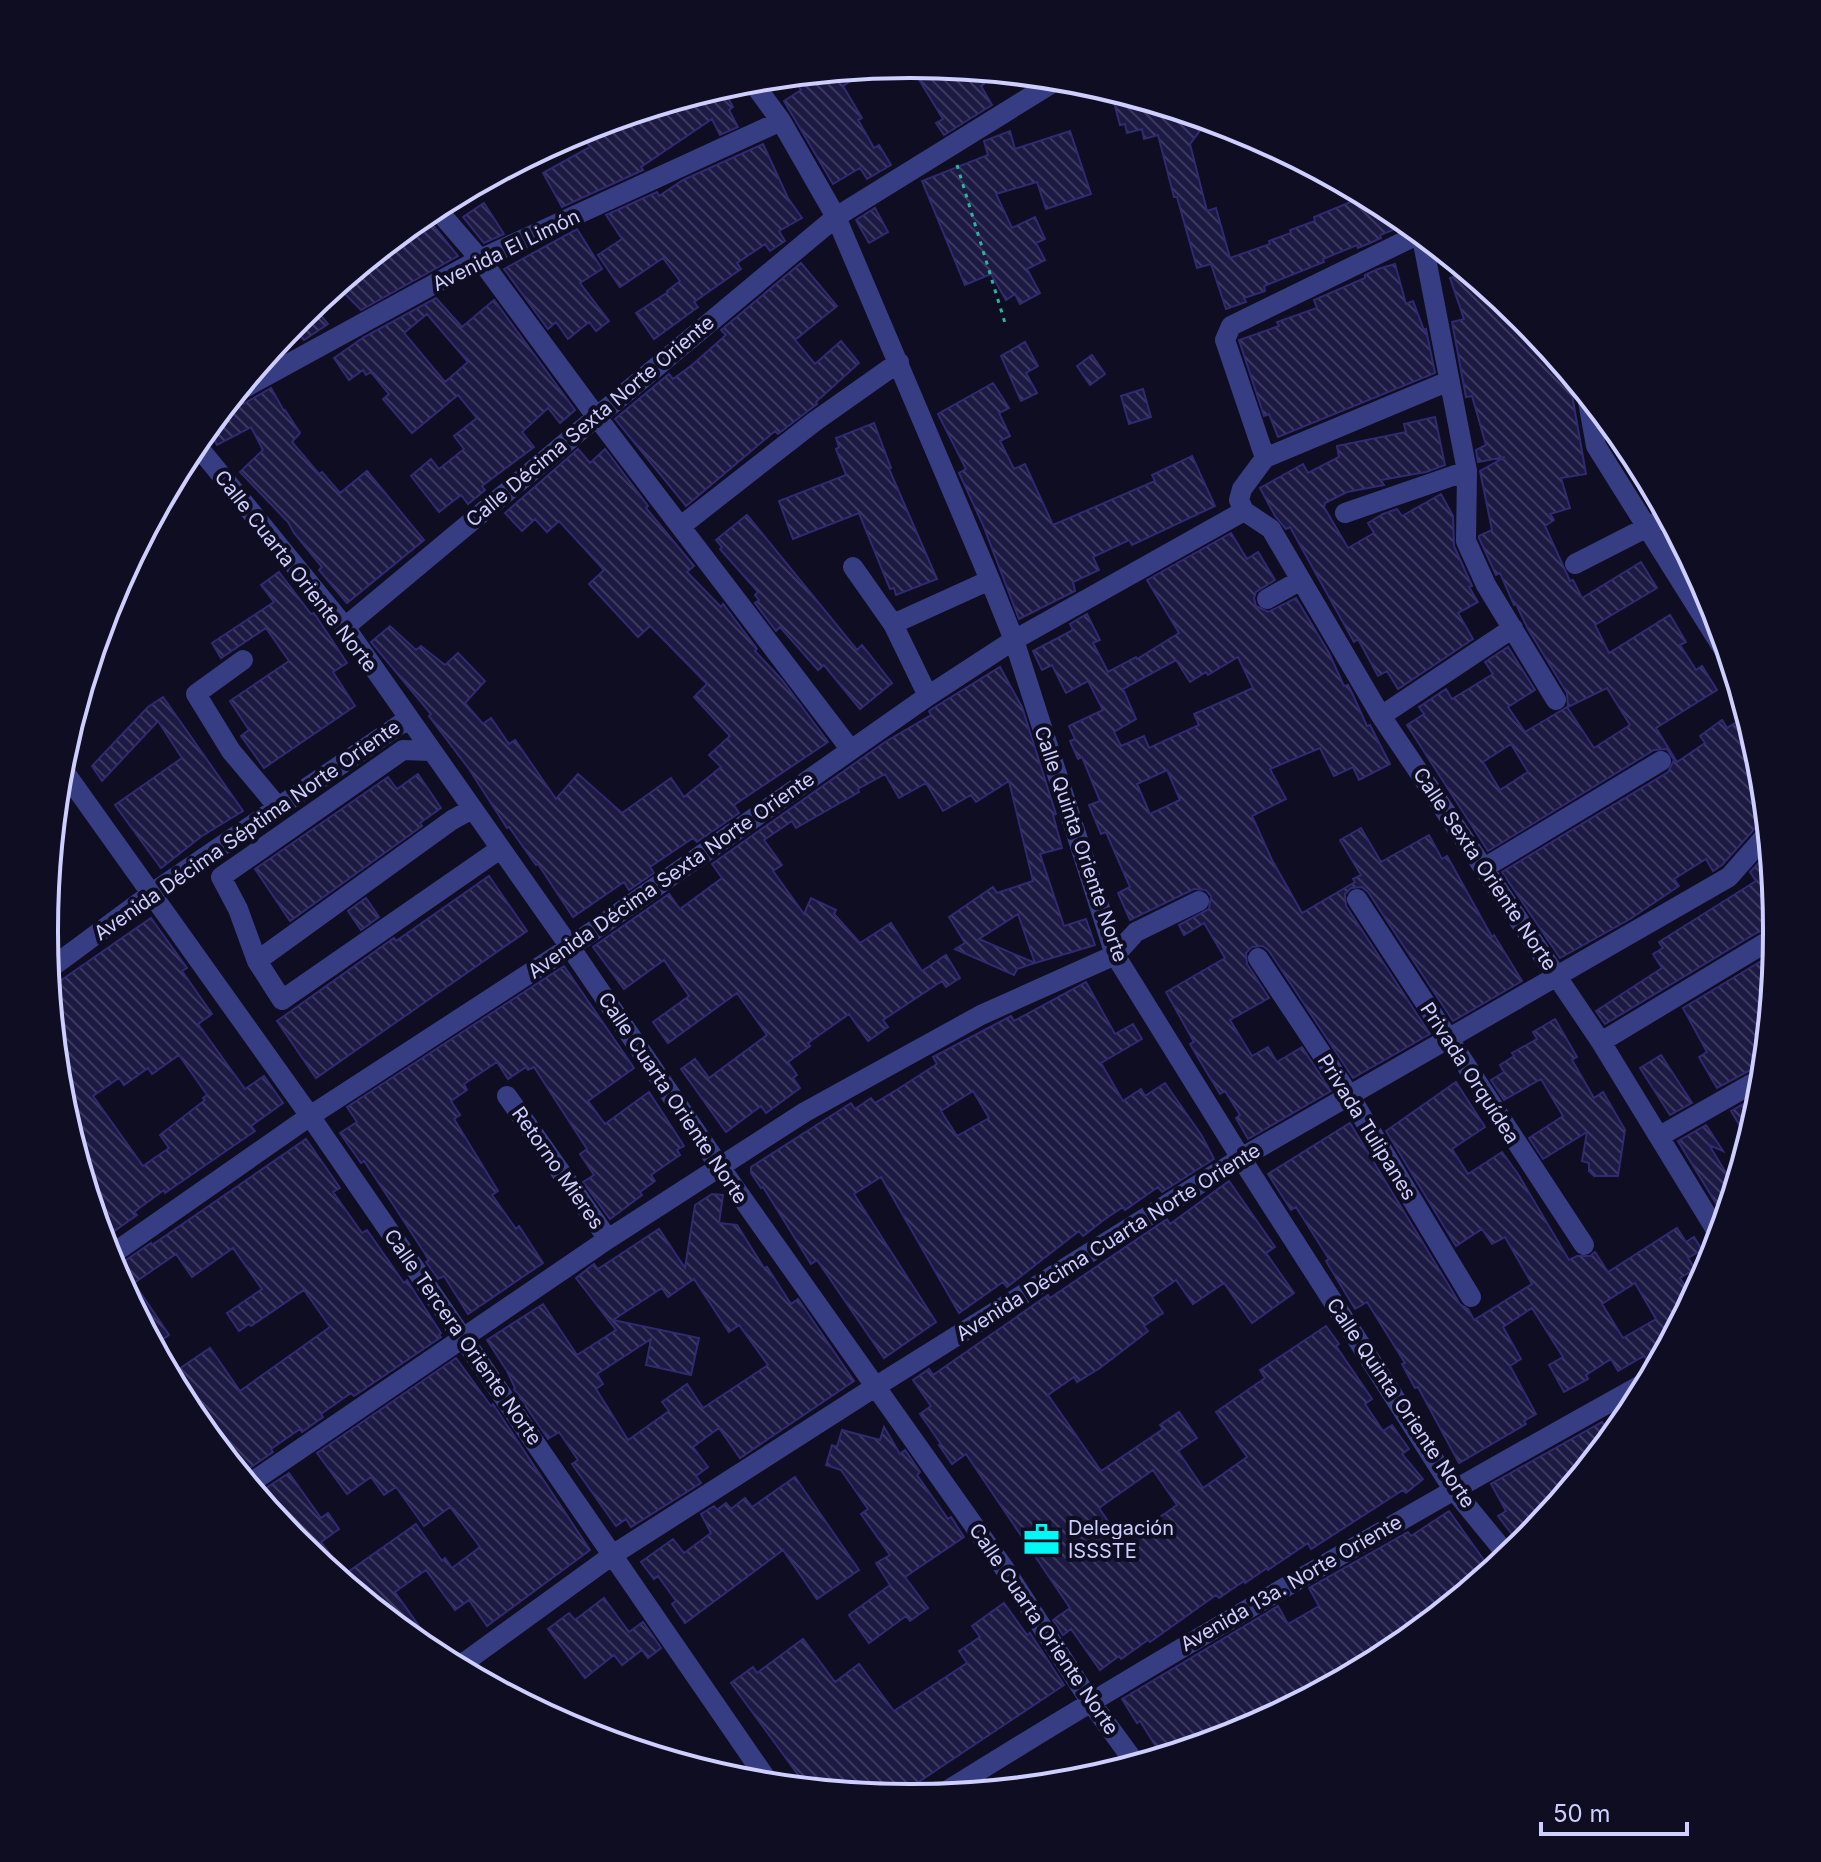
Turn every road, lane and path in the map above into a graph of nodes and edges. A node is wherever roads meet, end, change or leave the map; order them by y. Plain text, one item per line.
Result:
1 (1042, 89) edge
2 (760, 92) edge
3 (781, 121) junction
4 (950, 144) junction
5 (836, 217) junction
6 (444, 218) edge
7 (1413, 243) edge
8 (1422, 250) edge
9 (480, 259) junction
10 (1005, 323) dead end
11 (899, 362) junction
12 (262, 378) edge
13 (1449, 381) junction
14 (596, 416) junction
15 (1591, 417) edge
16 (204, 454) edge
17 (1265, 458) junction
18 (1467, 471) junction
19 (1244, 511) junction
20 (1345, 513) dead end
21 (1658, 522) edge
22 (681, 526) junction
23 (1648, 528) junction
24 (1575, 564) dead end
25 (853, 567) dead end
26 (990, 580) junction
27 (1301, 580) junction
28 (1267, 599) dead end
29 (1701, 613) edge
30 (893, 624) junction
31 (345, 627) junction
32 (1513, 628) junction
33 (1014, 640) junction
34 (243, 660) dead end
35 (928, 696) junction
36 (1556, 700) dead end
37 (1381, 716) junction
38 (408, 719) junction
39 (851, 750) junction
40 (431, 751) junction
41 (1661, 761) dead end
42 (71, 781) edge
43 (278, 807) junction
44 (472, 809) junction
45 (1758, 844) edge
46 (500, 849) junction
47 (1484, 868) junction
48 (152, 893) junction
49 (1357, 899) dead end
50 (1199, 901) dead end
51 (1763, 944) edge
52 (570, 947) junction
53 (1115, 955) junction
54 (1258, 958) dead end
55 (257, 961) junction
56 (59, 962) edge
57 (1556, 975) junction
58 (1447, 1038) junction
59 (1601, 1042) junction
60 (1749, 1085) edge
61 (1349, 1095) junction
62 (507, 1096) dead end
63 (310, 1116) junction
64 (1660, 1136) junction
65 (1241, 1158) junction
66 (720, 1167) junction
67 (1711, 1222) edge
68 (608, 1239) junction
69 (1584, 1245) dead end
70 (120, 1249) edge
71 (1471, 1297) dead end
72 (462, 1338) junction
73 (875, 1387) junction
74 (1627, 1393) edge
75 (258, 1478) edge
76 (1453, 1489) junction
77 (1500, 1546) edge
78 (614, 1554) junction
79 (468, 1659) edge
80 (1090, 1701) junction
81 (1129, 1754) edge
82 (760, 1770) edge
83 (960, 1782) edge

1 - 4 street, Calle Décima Sexta Norte Oriente
2 - 3 street, Calle Quinta Oriente Norte
3 - 5 street, Calle Quinta Oriente Norte
3 - 9 street, Avenida El Limón
4 - 5 street, Calle Décima Sexta Norte Oriente
4 - 10 path
5 - 11 street, Calle Quinta Oriente Norte
5 - 14 street, Calle Décima Sexta Norte Oriente
6 - 9 street
7 - 17 street
8 - 13 street
9 - 12 street, Avenida El Limón
9 - 14 street
11 - 22 street
11 - 26 street, Calle Quinta Oriente Norte
13 - 17 street
13 - 18 street
14 - 22 street
14 - 31 street, Calle Décima Sexta Norte Oriente
15 - 23 street
16 - 31 street, Calle Cuarta Oriente Norte
17 - 19 street
18 - 20 street
18 - 32 street
19 - 27 street, Calle Sexta Oriente Norte
19 - 33 street, Avenida Décima Sexta Norte Oriente
21 - 23 street
22 - 39 street
23 - 24 street
23 - 29 street
25 - 30 street
26 - 30 street
26 - 33 street, Calle Quinta Oriente Norte
27 - 28 street
27 - 37 street, Calle Sexta Oriente Norte
30 - 35 street
31 - 38 street, Calle Cuarta Oriente Norte
32 - 36 street
32 - 37 street
33 - 35 street, Avenida Décima Sexta Norte Oriente
33 - 53 street, Calle Quinta Oriente Norte
34 - 43 street
35 - 39 street, Avenida Décima Sexta Norte Oriente
37 - 47 street, Calle Sexta Oriente Norte
38 - 40 street, Calle Cuarta Oriente Norte
38 - 43 street, Avenida Décima Séptima Norte Oriente
39 - 52 street, Avenida Décima Sexta Norte Oriente
40 - 44 street, Calle Cuarta Oriente Norte
40 - 55 street
41 - 47 street
42 - 48 street, Calle Tercera Oriente Norte
43 - 48 street, Avenida Décima Séptima Norte Oriente
44 - 46 street, Calle Cuarta Oriente Norte
44 - 55 street
45 - 57 street, Avenida Décima Cuarta Norte Oriente
46 - 52 street, Calle Cuarta Oriente Norte
46 - 55 street
47 - 57 street, Calle Sexta Oriente Norte
48 - 56 street, Avenida Décima Séptima Norte Oriente
48 - 63 street, Calle Tercera Oriente Norte
49 - 58 street, Privada Orquídea
50 - 53 street
51 - 59 street
52 - 63 street, Avenida Décima Sexta Norte Oriente
52 - 66 street, Calle Cuarta Oriente Norte
53 - 65 street, Calle Quinta Oriente Norte
53 - 66 street
54 - 61 street, Privada Tulipanes
57 - 58 street, Avenida Décima Cuarta Norte Oriente
57 - 59 street, Calle Sexta Oriente Norte
58 - 61 street, Avenida Décima Cuarta Norte Oriente
58 - 69 street, Privada Orquídea
59 - 64 street, Calle Sexta Oriente Norte
60 - 64 street
61 - 65 street, Avenida Décima Cuarta Norte Oriente
61 - 71 street, Privada Tulipanes
62 - 68 street, Retorno Mieres
63 - 70 street, Avenida Décima Sexta Norte Oriente
63 - 72 street, Calle Tercera Oriente Norte
64 - 67 street, Calle Sexta Oriente Norte
65 - 73 street, Avenida Décima Cuarta Norte Oriente
65 - 76 street, Calle Quinta Oriente Norte
66 - 68 street
66 - 73 street, Calle Cuarta Oriente Norte
68 - 72 street
72 - 75 street
72 - 78 street, Calle Tercera Oriente Norte
73 - 78 street, Avenida Décima Cuarta Norte Oriente
73 - 80 street, Calle Cuarta Oriente Norte
74 - 76 street, Avenida 13a. Norte Oriente
76 - 77 street, Calle Quinta Oriente Norte
76 - 80 street, Avenida 13a. Norte Oriente
78 - 79 street, Avenida Décima Cuarta Norte Oriente
78 - 82 street, Calle Tercera Oriente Norte
80 - 81 street, Calle Cuarta Oriente Norte
80 - 83 street, Avenida 13a. Norte Oriente

